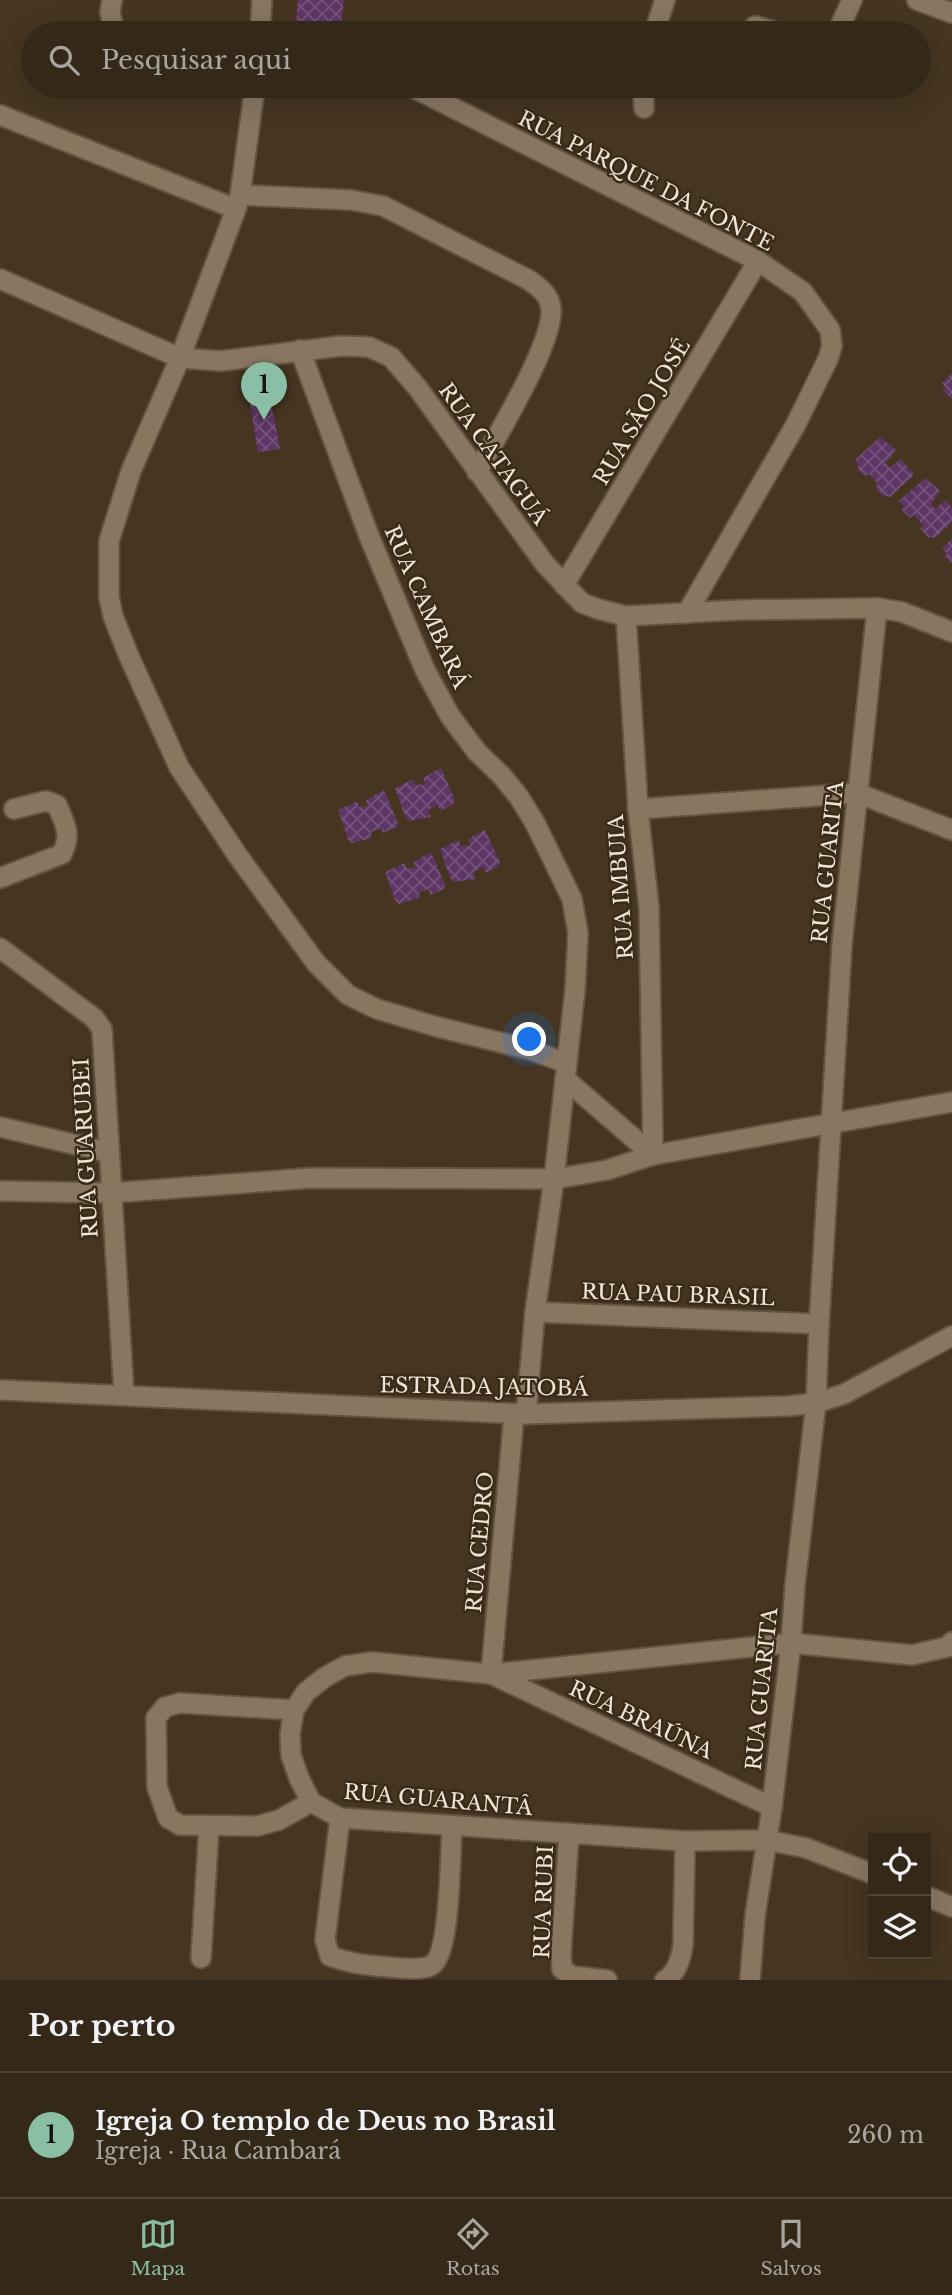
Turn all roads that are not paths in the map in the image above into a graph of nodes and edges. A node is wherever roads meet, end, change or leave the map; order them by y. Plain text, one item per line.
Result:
1 (112, 0) edge
2 (262, 0) edge
3 (665, 0) edge
4 (852, 0) edge
5 (917, 0) edge
6 (952, 13) edge
7 (112, 21) edge
8 (261, 21) edge
9 (658, 21) edge
10 (842, 21) edge
11 (253, 98) edge
12 (434, 98) edge
13 (644, 98) edge
14 (644, 108) dead end
15 (0, 115) edge
16 (238, 202) junction
17 (758, 261) junction
18 (0, 279) edge
19 (300, 351) junction
20 (180, 358) junction
21 (477, 472) junction
22 (564, 585) junction
23 (877, 608) junction
24 (687, 613) junction
25 (626, 616) junction
26 (952, 632) edge
27 (857, 793) junction
28 (14, 809) dead end
29 (638, 809) junction
30 (952, 830) edge
31 (0, 878) edge
32 (0, 948) edge
33 (566, 1071) junction
34 (952, 1102) edge
35 (832, 1122) junction
36 (0, 1128) edge
37 (107, 1152) junction
38 (653, 1155) junction
39 (554, 1179) junction
40 (0, 1191) edge
41 (110, 1193) junction
42 (536, 1312) junction
43 (819, 1324) junction
44 (952, 1336) edge
45 (0, 1390) edge
46 (124, 1395) junction
47 (816, 1403) junction
48 (520, 1414) junction
49 (952, 1642) edge
50 (791, 1643) junction
51 (491, 1674) junction
52 (294, 1710) junction
53 (312, 1802) junction
54 (772, 1807) junction
55 (340, 1818) junction
56 (209, 1826) junction
57 (452, 1827) junction
58 (569, 1833) junction
59 (766, 1840) junction
60 (685, 1841) junction
61 (868, 1872) edge
62 (931, 1898) edge
63 (952, 1908) edge
64 (201, 1958) dead end
65 (668, 1978) edge
66 (607, 1980) edge
67 (750, 1980) edge

1 - 7 street
2 - 8 street
3 - 9 street
4 - 10 street
5 - 6 street
11 - 16 street
12 - 17 street, RUA PARQUE DA FONTE
13 - 14 street
15 - 16 street
16 - 20 street
16 - 21 street
17 - 22 street, RUA SÃO JOSÉ
17 - 24 street, RUA PARQUE DA FONTE
18 - 20 street, RUA CATAGUÁ
19 - 20 street, RUA CATAGUÁ
19 - 21 street, RUA CATAGUÁ
19 - 33 street, RUA CAMBARÁ
20 - 33 street
21 - 22 street, RUA CATAGUÁ
22 - 25 street, RUA CATAGUÁ
23 - 24 street, RUA CATAGUÁ
23 - 26 street, RUA CATAGUÁ
23 - 27 street, RUA GUARITA
24 - 25 street, RUA CATAGUÁ
25 - 29 street, RUA IMBUIA
27 - 29 street
27 - 30 street
27 - 35 street, RUA GUARITA
28 - 31 street
29 - 38 street, RUA IMBUIA
32 - 37 street, RUA GUARUBEI
33 - 38 street
33 - 39 street, RUA CAMBARÁ
34 - 35 street
35 - 38 street
35 - 43 street, RUA GUARITA
36 - 37 street
37 - 41 street, RUA GUARUBEI
38 - 39 street
39 - 41 street
39 - 42 street, RUA CEDRO
40 - 41 street
41 - 46 street, RUA GUARUBEI
42 - 43 street, RUA PAU BRASIL
42 - 48 street, RUA CEDRO
43 - 47 street, RUA GUARITA
44 - 47 street, ESTRADA JATOBÁ
45 - 46 street, ESTRADA JATOBÁ
46 - 48 street, ESTRADA JATOBÁ
47 - 48 street, ESTRADA JATOBÁ
47 - 50 street, RUA GUARITA
48 - 51 street, RUA CEDRO
49 - 50 street
50 - 51 street
50 - 54 street, RUA GUARITA
51 - 52 street
51 - 54 street, RUA BRAÚNA
52 - 53 street, RUA GUARANTÂ
52 - 56 street
53 - 55 street, RUA GUARANTÂ
53 - 56 street
54 - 59 street, RUA GUARITA
55 - 57 street, RUA GUARANTÂ
55 - 57 street
56 - 64 street
57 - 58 street, RUA GUARANTÂ
58 - 60 street, RUA GUARANTÂ
58 - 66 street, RUA RUBI
59 - 60 street, RUA GUARANTÂ
59 - 61 street, RUA GUARANTÂ
59 - 67 street, RUA GUARITA
60 - 65 street
62 - 63 street

